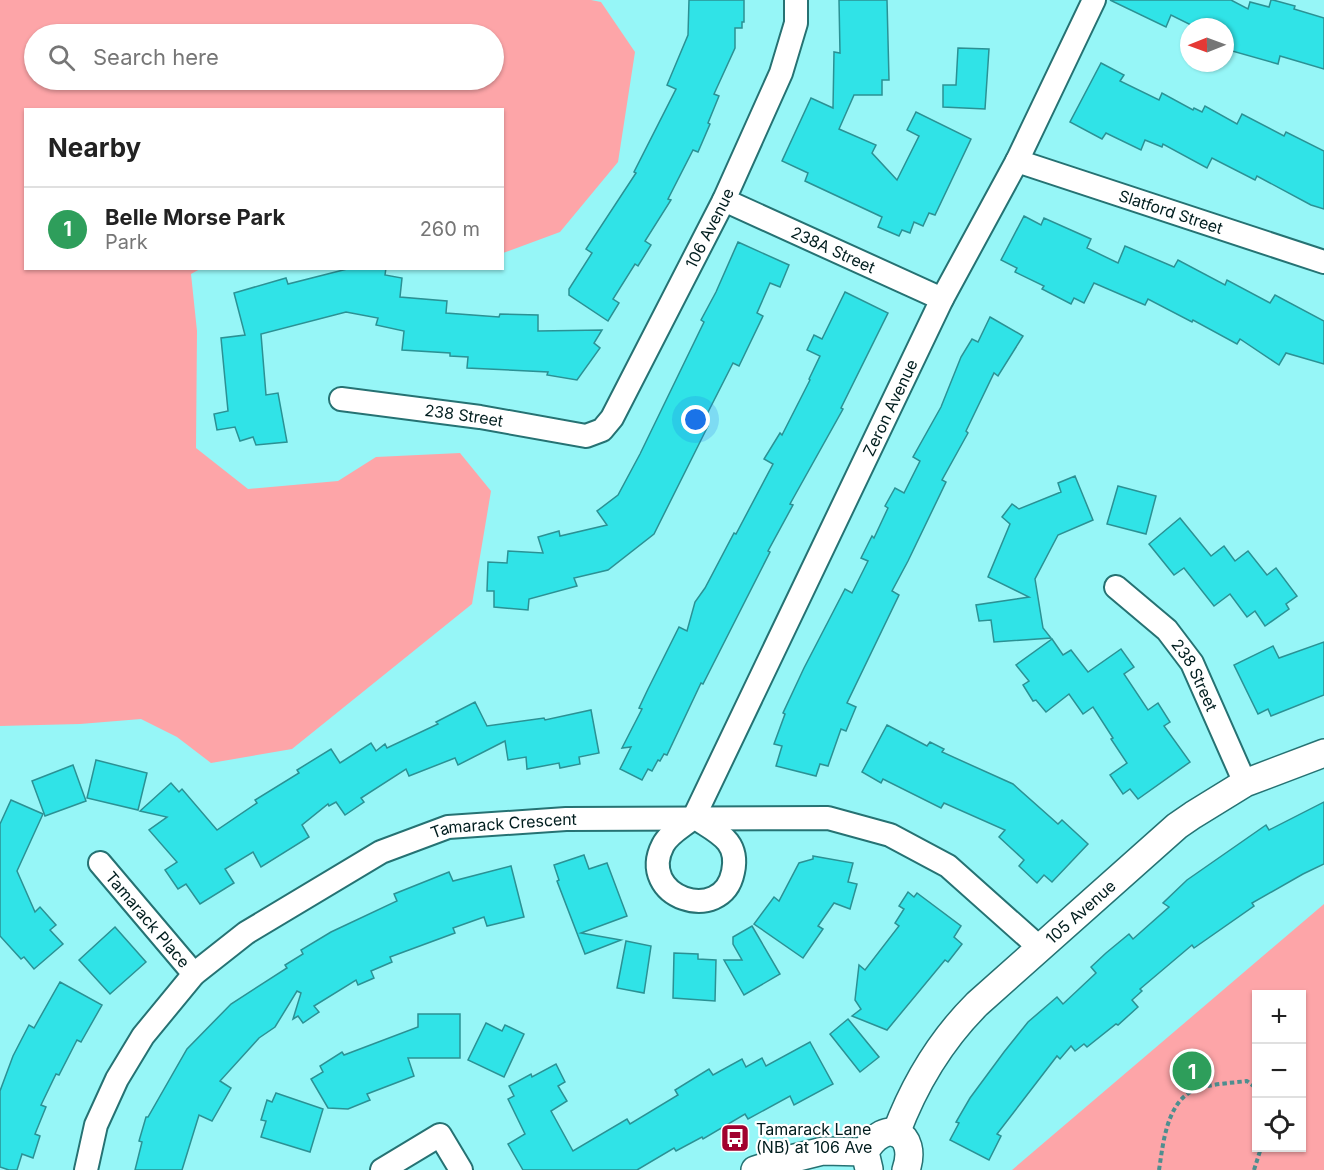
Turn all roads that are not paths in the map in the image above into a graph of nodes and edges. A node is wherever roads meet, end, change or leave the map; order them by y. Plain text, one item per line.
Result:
1 (796, 0) edge
2 (1094, 0) edge
3 (1017, 161) junction
4 (724, 200) junction
5 (1324, 262) edge
6 (942, 299) junction
7 (341, 399) dead end
8 (586, 436) joint
9 (1116, 587) dead end
10 (1324, 753) edge
11 (1245, 783) junction
12 (694, 818) junction
13 (100, 863) dead end
14 (1040, 948) junction
15 (194, 974) junction
16 (896, 1133) junction
17 (867, 1161) edge
18 (86, 1170) edge
19 (382, 1170) edge
20 (461, 1170) edge
21 (755, 1170) edge
22 (906, 1170) edge

1 - 4 street, 106 Avenue
2 - 3 street, Zeron Avenue
3 - 5 street, Slatford Street
3 - 6 street, Zeron Avenue
4 - 6 street, 238A Street
4 - 8 street, 106 Avenue
6 - 12 street, Zeron Avenue
7 - 8 street, 238 Street
9 - 11 street, 238 Street
10 - 11 street, 105 Avenue
11 - 14 street, 105 Avenue
12 - 14 street, Tamarack Crescent
12 - 15 street, Tamarack Crescent
13 - 15 street, Tamarack Place
14 - 16 street, 105 Avenue
15 - 18 street, Tamarack Crescent
16 - 17 street
16 - 22 street
17 - 21 street
19 - 20 street

